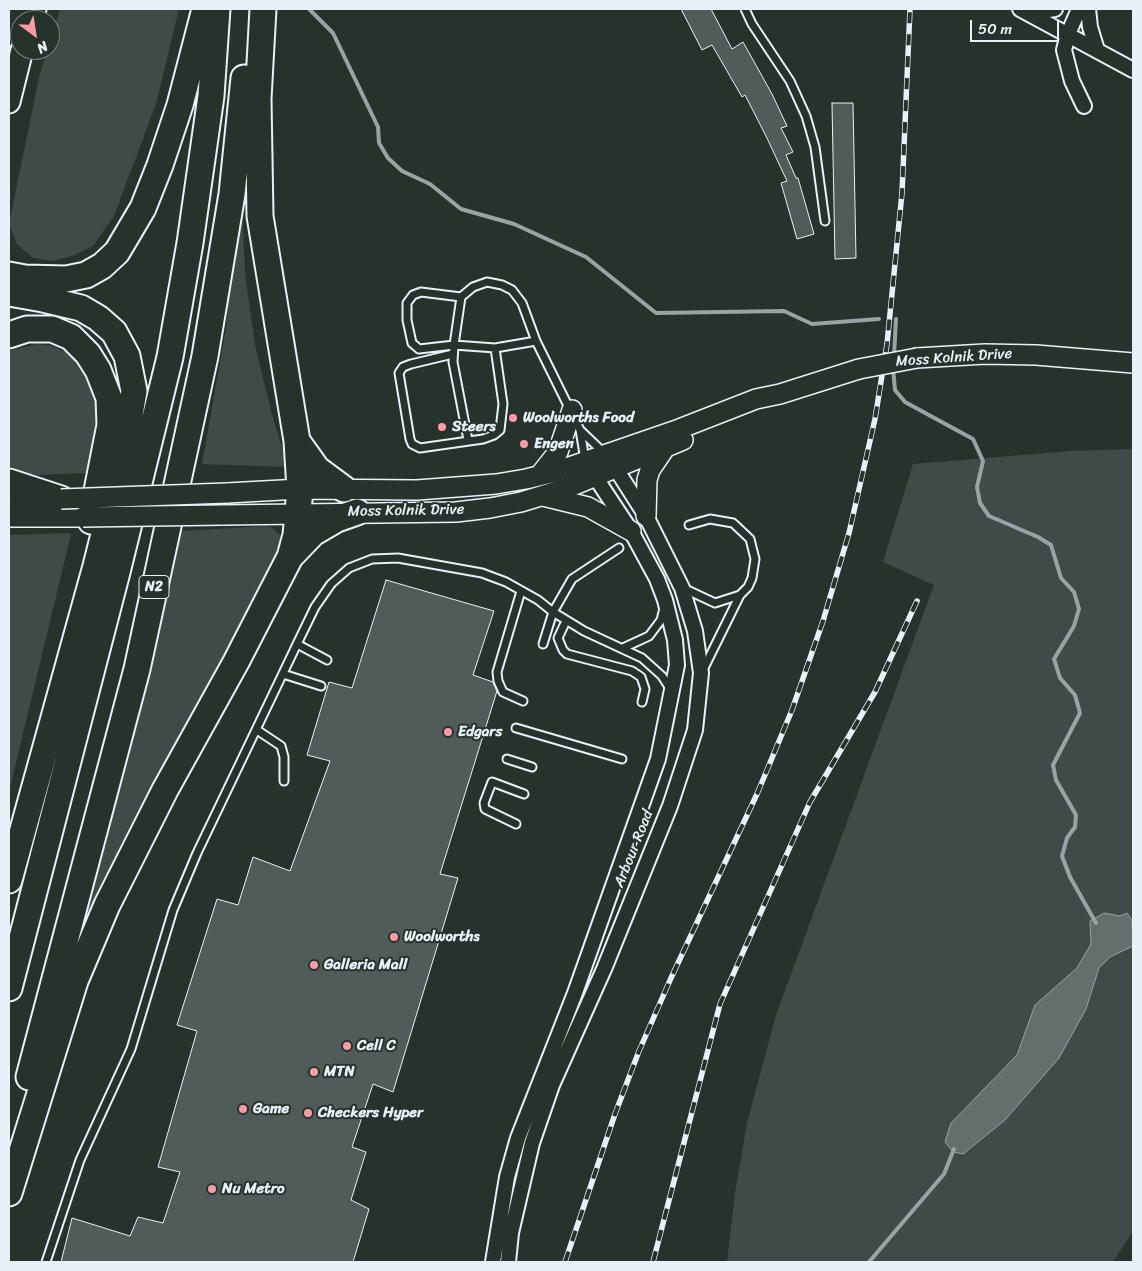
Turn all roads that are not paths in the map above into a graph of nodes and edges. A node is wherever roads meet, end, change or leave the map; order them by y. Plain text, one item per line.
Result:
1 (15, 9) edge
2 (205, 9) edge
3 (218, 9) edge
4 (251, 9) edge
5 (263, 9) edge
6 (745, 9) edge
7 (1055, 9) edge
8 (1079, 9) edge
9 (1088, 9) edge
10 (1024, 11) edge
11 (9, 26) edge
12 (1068, 34) junction
13 (1097, 50) junction
14 (20, 60) edge
15 (1133, 70) edge
16 (9, 102) edge
17 (1084, 106) dead end
18 (825, 221) dead end
19 (13, 278) edge
20 (461, 297) junction
21 (9, 334) edge
22 (536, 342) junction
23 (454, 345) junction
24 (495, 348) junction
25 (454, 354) junction
26 (1133, 363) edge
27 (780, 394) junction
28 (572, 410) junction
29 (580, 430) junction
30 (468, 440) junction
31 (297, 441) junction
32 (666, 448) junction
33 (611, 461) junction
34 (590, 469) junction
35 (539, 476) junction
36 (9, 482) edge
37 (344, 489) junction
38 (542, 496) junction
39 (9, 501) edge
40 (299, 501) junction
41 (45, 502) junction
42 (357, 512) junction
43 (646, 516) junction
44 (9, 517) edge
45 (689, 525) dead end
46 (631, 531) junction
47 (619, 548) dead end
48 (290, 557) junction
49 (682, 588) junction
50 (520, 591) junction
51 (740, 595) junction
52 (665, 600) junction
53 (553, 612) junction
54 (566, 621) junction
55 (297, 644) junction
56 (544, 644) dead end
57 (623, 648) junction
58 (327, 660) dead end
59 (701, 673) junction
60 (283, 674) junction
61 (321, 686) dead end
62 (672, 693) junction
63 (523, 701) dead end
64 (642, 702) dead end
65 (516, 728) dead end
66 (257, 730) junction
67 (508, 759) dead end
68 (622, 759) dead end
69 (532, 767) dead end
70 (284, 781) dead end
71 (524, 794) dead end
72 (26, 816) junction
73 (516, 824) dead end
74 (9, 880) edge
75 (9, 988) edge
76 (546, 1082) junction
77 (9, 1156) edge
78 (9, 1193) edge
79 (46, 1262) edge
80 (493, 1262) edge
81 (508, 1262) edge

1 - 11 main road
2 - 19 highway
3 - 75 highway, N2
4 - 77 highway, N2
5 - 31 highway
6 - 18 lane
7 - 10 street
8 - 12 street
9 - 13 street
10 - 12 street
12 - 13 street
12 - 17 street
13 - 15 street
14 - 16 main road
19 - 72 highway
20 - 22 lane
20 - 23 lane
20 - 23 lane
21 - 72 highway
22 - 24 lane
22 - 28 lane
23 - 24 lane
23 - 25 lane
24 - 30 lane
25 - 30 lane
25 - 30 lane
26 - 27 main road, Moss Kolnik Drive, bridge
27 - 32 main road, Moss Kolnik Drive
27 - 33 main road, Moss Kolnik Drive
28 - 29 lane
28 - 35 main road
29 - 33 lane
29 - 34 lane
31 - 37 highway
31 - 40 highway
32 - 33 main road, Moss Kolnik Drive
32 - 43 main road
33 - 34 main road, Moss Kolnik Drive
33 - 43 street, Arbour Road
34 - 35 main road, Moss Kolnik Drive
34 - 38 main road, Moss Kolnik Drive
34 - 46 street, Arbour Road
35 - 37 main road, Moss Kolnik Drive
36 - 41 highway
37 - 40 main road, Moss Kolnik Drive
38 - 42 main road, Moss Kolnik Drive
38 - 46 main road
39 - 41 main road, Moss Kolnik Drive
40 - 41 main road, Moss Kolnik Drive, bridge
40 - 41 main road, Moss Kolnik Drive, bridge
40 - 42 main road, Moss Kolnik Drive
40 - 48 highway
41 - 44 main road, Moss Kolnik Drive
42 - 48 highway
43 - 49 street, Arbour Road
45 - 51 lane
46 - 52 street, Arbour Road
47 - 53 lane
48 - 78 highway
49 - 51 lane
49 - 59 street, Arbour Road
50 - 53 lane
50 - 55 lane
50 - 63 lane
51 - 59 lane
52 - 57 lane
52 - 62 street, Arbour Road
53 - 54 lane
53 - 56 lane
54 - 57 lane
54 - 64 lane
55 - 58 lane
55 - 60 lane
57 - 62 lane
59 - 76 street, Arbour Road
60 - 61 lane
60 - 66 lane
62 - 76 street, Arbour Road
65 - 68 lane
66 - 70 lane
66 - 79 lane
67 - 69 lane
71 - 73 lane
72 - 74 highway
76 - 80 street, Arbour Road
76 - 81 street, Arbour Road

